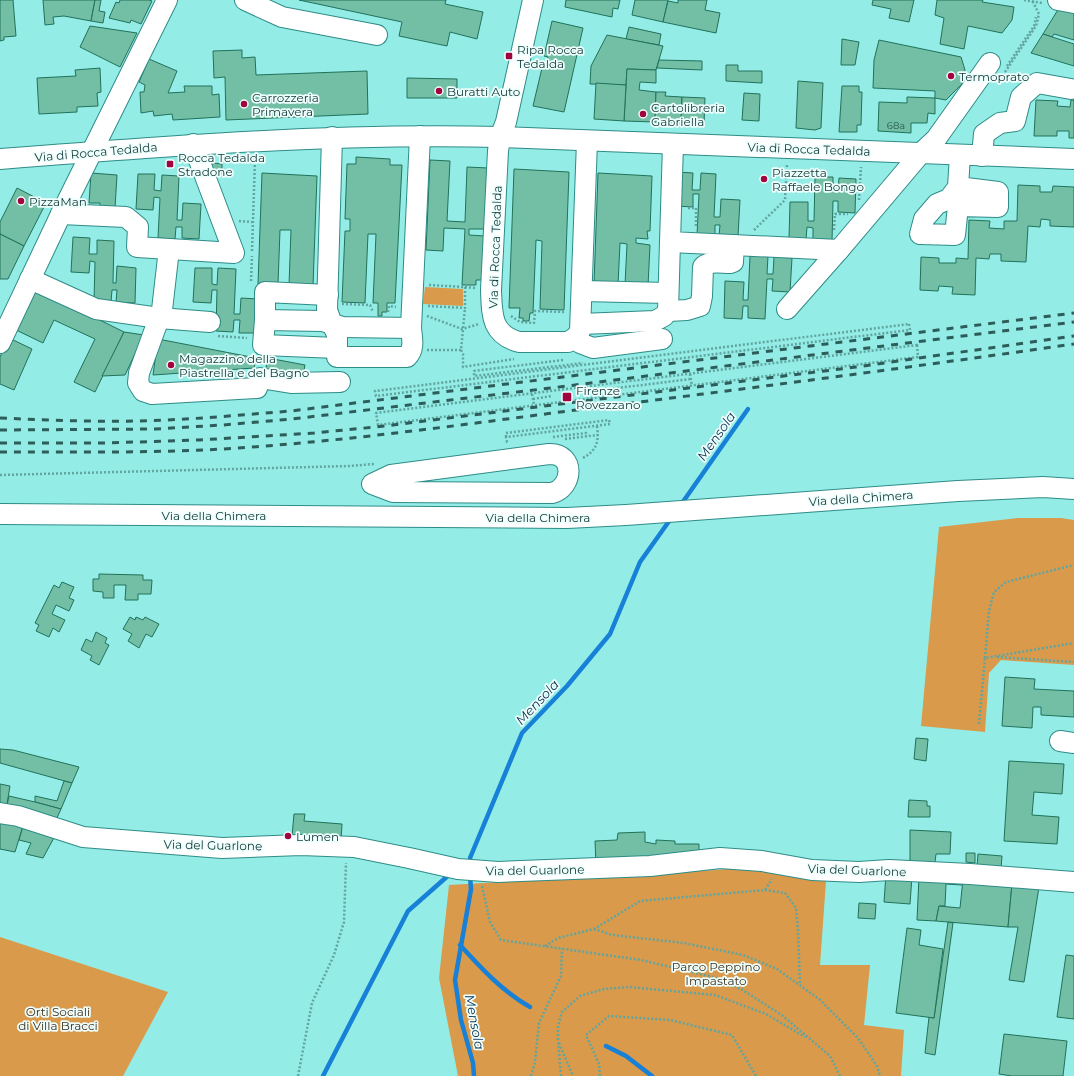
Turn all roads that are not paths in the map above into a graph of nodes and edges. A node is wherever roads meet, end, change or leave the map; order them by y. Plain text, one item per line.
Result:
1 (167, 0) edge
2 (245, 0) edge
3 (533, 0) edge
4 (377, 35) dead end
5 (990, 63) dead end
6 (1071, 89) dead end
7 (420, 136) junction
8 (332, 137) junction
9 (500, 137) junction
10 (587, 141) junction
11 (192, 144) junction
12 (673, 144) junction
13 (92, 151) junction
14 (921, 153) junction
15 (960, 155) junction
16 (982, 156) junction
17 (0, 159) edge
18 (1074, 159) edge
19 (955, 197) dead end
20 (61, 214) junction
21 (742, 239) junction
22 (670, 242) junction
23 (836, 243) junction
24 (169, 249) junction
25 (30, 279) junction
26 (582, 291) junction
27 (331, 300) junction
28 (668, 302) junction
29 (787, 309) dead end
30 (159, 318) junction
31 (265, 320) junction
32 (416, 321) junction
33 (210, 322) road end
34 (332, 324) junction
35 (576, 325) junction
36 (662, 339) dead end
37 (0, 343) edge
38 (337, 348) junction
39 (340, 382) dead end
40 (568, 465) joint
41 (1074, 489) edge
42 (0, 514) edge
43 (0, 813) edge
44 (1073, 880) edge

1 - 13 street
2 - 4 street
3 - 9 street
5 - 14 street
6 - 16 street
7 - 8 street, Via di Rocca Tedalda
7 - 9 street, Via di Rocca Tedalda
7 - 32 street
8 - 11 street, Via di Rocca Tedalda
8 - 27 street
9 - 10 street, Via di Rocca Tedalda
9 - 35 street, Via di Rocca Tedalda
10 - 12 street, Via di Rocca Tedalda
10 - 26 street
11 - 13 street, Via di Rocca Tedalda
11 - 24 street
12 - 14 street, Via di Rocca Tedalda
12 - 22 street
13 - 17 street, Via di Rocca Tedalda
13 - 20 street
14 - 15 street, Via di Rocca Tedalda
14 - 23 street
15 - 16 street, Via di Rocca Tedalda
15 - 19 street
16 - 18 street, Via di Rocca Tedalda
20 - 24 street
20 - 25 street
21 - 22 street
21 - 23 street
21 - 28 street, Via di Rocca Tedalda
22 - 28 street
23 - 29 street
24 - 30 street
25 - 30 street
25 - 37 street
26 - 28 street, Via di Rocca Tedalda
26 - 35 street
27 - 31 street
27 - 34 street
28 - 35 street, Via di Rocca Tedalda
30 - 33 street
30 - 39 street
31 - 34 street
31 - 38 street
32 - 34 street
32 - 38 street
34 - 38 street
35 - 36 street
40 - 40 street
41 - 42 street, Via della Chimera
43 - 44 street, Via del Guarlone

